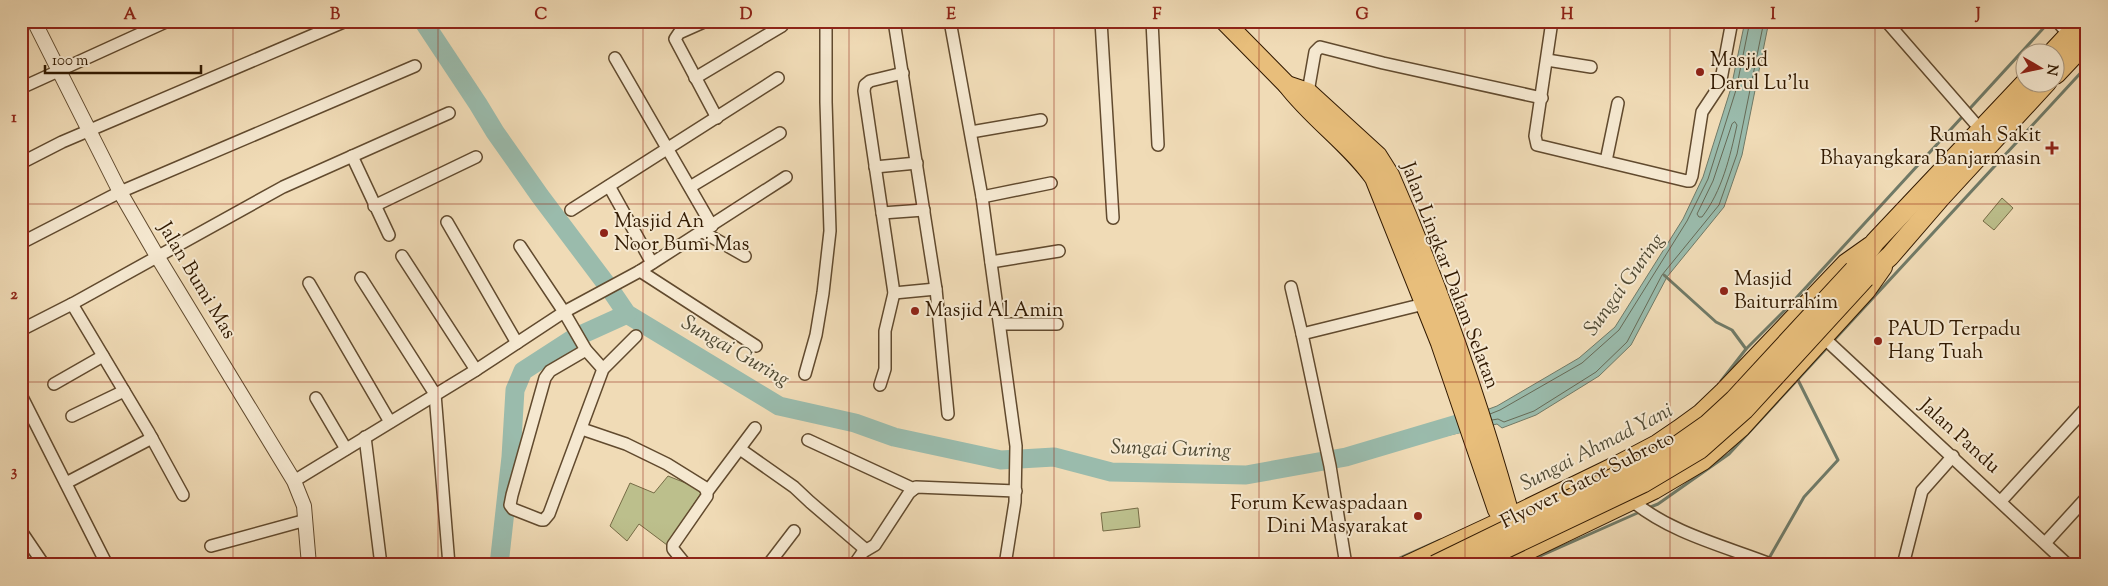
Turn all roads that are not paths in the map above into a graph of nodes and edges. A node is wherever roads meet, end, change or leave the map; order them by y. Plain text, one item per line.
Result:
1 (34, 21) edge
2 (168, 21) edge
3 (346, 21) edge
4 (706, 21) edge
5 (826, 21) edge
6 (894, 21) edge
7 (950, 21) edge
8 (1101, 21) edge
9 (1152, 21) edge
10 (1224, 21) edge
11 (1552, 21) edge
12 (1732, 21) edge
13 (1886, 21) edge
14 (782, 26) dead end
15 (2075, 34) edge
16 (2065, 42) edge
17 (2066, 53) edge
18 (615, 58) dead end
19 (1547, 60) junction
20 (415, 66) dead end
21 (1592, 67) dead end
22 (58, 70) junction
23 (903, 74) junction
24 (695, 78) junction
25 (778, 78) dead end
26 (21, 88) edge
27 (2024, 92) edge
28 (1304, 97) junction
29 (1542, 98) junction
30 (1618, 103) dead end
31 (449, 113) dead end
32 (717, 118) junction
33 (1041, 120) dead end
34 (1977, 125) junction
35 (88, 132) junction
36 (971, 132) junction
37 (780, 133) dead end
38 (1158, 144) dead end
39 (667, 150) junction
40 (352, 156) junction
41 (476, 157) dead end
42 (1606, 161) junction
43 (916, 162) junction
44 (21, 163) edge
45 (875, 167) junction
46 (786, 177) dead end
47 (1948, 177) junction
48 (1051, 184) dead end
49 (609, 186) junction
50 (690, 187) junction
51 (120, 192) junction
52 (982, 197) junction
53 (374, 206) junction
54 (571, 210) dead end
55 (924, 210) junction
56 (882, 213) junction
57 (1113, 218) dead end
58 (447, 222) dead end
59 (708, 229) junction
60 (389, 236) dead end
61 (1875, 242) junction
62 (21, 243) edge
63 (520, 246) dead end
64 (1059, 251) dead end
65 (157, 256) junction
66 (402, 256) dead end
67 (744, 256) dead end
68 (1890, 256) junction
69 (991, 262) junction
70 (652, 263) junction
71 (640, 271) junction
72 (1860, 274) junction
73 (361, 278) dead end
74 (309, 283) dead end
75 (1291, 287) dead end
76 (936, 289) junction
77 (894, 293) junction
78 (72, 304) junction
79 (1424, 304) junction
80 (564, 312) junction
81 (1000, 324) junction
82 (1057, 324) dead end
83 (21, 330) edge
84 (1302, 334) junction
85 (636, 336) dead end
86 (1829, 342) junction
87 (517, 343) junction
88 (756, 346) dead end
89 (586, 350) junction
90 (103, 356) junction
91 (603, 369) junction
92 (476, 370) junction
93 (805, 374) dead end
94 (54, 384) dead end
95 (880, 385) dead end
96 (124, 391) junction
97 (435, 394) junction
98 (21, 395) edge
99 (316, 398) dead end
100 (2087, 407) edge
101 (1472, 411) junction
102 (948, 414) dead end
103 (72, 416) dead end
104 (390, 422) junction
105 (755, 428) dead end
106 (582, 429) junction
107 (365, 437) junction
108 (152, 438) junction
109 (808, 440) dead end
110 (346, 449) junction
111 (740, 449) junction
112 (1953, 456) junction
113 (294, 481) junction
114 (66, 483) junction
115 (1578, 483) junction
116 (914, 489) junction
117 (1016, 491) junction
118 (707, 492) junction
119 (183, 495) dead end
120 (2087, 497) edge
121 (2001, 501) junction
122 (1639, 507) junction
123 (1504, 510) junction
124 (1591, 519) junction
125 (306, 520) junction
126 (21, 531) edge
127 (794, 531) dead end
128 (2046, 542) junction
129 (211, 546) dead end
130 (866, 550) junction
131 (1436, 557) edge
132 (1523, 559) edge
133 (1768, 563) edge
134 (44, 565) edge
135 (107, 565) edge
136 (309, 565) edge
137 (381, 565) edge
138 (449, 565) edge
139 (686, 565) edge
140 (768, 565) edge
141 (854, 565) edge
142 (1006, 565) edge
143 (1346, 565) edge
144 (1407, 565) edge
145 (1471, 565) edge
146 (1498, 565) edge
147 (1903, 565) edge
148 (2068, 565) edge

1 - 22 street, Jalan Bumi Mas
2 - 22 street
3 - 35 street
4 - 24 street
5 - 93 street
6 - 23 street
7 - 36 street
8 - 57 street
9 - 38 street
10 - 28 main road
11 - 19 street
12 - 42 street
13 - 34 street
14 - 24 street
15 - 16 highway
15 - 17 highway
18 - 39 street
19 - 21 street
19 - 29 street
20 - 51 street
22 - 26 street
22 - 35 street, Jalan Bumi Mas
23 - 43 street
23 - 45 street
24 - 32 street
25 - 32 street
27 - 34 highway
27 - 47 highway
28 - 29 street
28 - 79 main road, Jalan Lingkar Dalam Selatan
28 - 101 main road, Jalan Lingkar Dalam Selatan
29 - 42 street
30 - 42 street
31 - 40 street
32 - 39 street
33 - 36 street
34 - 47 highway
35 - 44 street
35 - 51 street, Jalan Bumi Mas
36 - 52 street
37 - 50 street
39 - 49 street
39 - 50 street
40 - 53 street
40 - 65 street
41 - 53 street
43 - 45 street
43 - 55 street
45 - 56 street
46 - 59 street
47 - 61 highway
47 - 68 highway
48 - 52 street
49 - 54 street
49 - 70 street
50 - 59 street
51 - 62 street
51 - 65 street, Jalan Bumi Mas
52 - 69 street
53 - 60 street
55 - 56 street
55 - 76 street
56 - 77 street
58 - 87 street
59 - 67 street
59 - 70 street
61 - 72 highway
61 - 115 main road
63 - 80 street
64 - 69 street
65 - 78 street
65 - 113 street, Jalan Bumi Mas
66 - 92 street
68 - 72 highway
68 - 86 main road
69 - 81 street
70 - 71 street
71 - 80 street
71 - 88 street
72 - 131 highway, Flyover Gatot Subroto, bridge
72 - 145 highway, Flyover Gatot Subroto, bridge
73 - 97 street
74 - 104 street
75 - 84 street
76 - 77 street
76 - 102 street
77 - 95 street
78 - 83 street
78 - 90 street
79 - 84 street
79 - 101 main road, Jalan Lingkar Dalam Selatan
80 - 87 street
80 - 89 street
81 - 82 street
81 - 117 street
84 - 143 street
85 - 91 street
86 - 112 street, Jalan Pandu
86 - 122 main road
87 - 92 street
89 - 91 street
89 - 106 street
90 - 94 street
90 - 96 street
91 - 106 street
92 - 97 street
96 - 103 street
96 - 108 street
97 - 104 street
97 - 138 street
98 - 114 street
99 - 110 street
100 - 121 street
101 - 123 main road, Jalan Lingkar Dalam Selatan
104 - 107 street
105 - 111 street
106 - 118 street
107 - 110 street
107 - 137 street
108 - 114 street
108 - 119 street
109 - 116 street
110 - 113 street
111 - 118 street
111 - 130 street
112 - 121 street, Jalan Pandu
112 - 147 street
113 - 125 street, Jalan Bumi Mas
114 - 135 street
115 - 123 main road
115 - 124 main road
116 - 117 street
116 - 130 street
117 - 142 street
118 - 139 street
120 - 128 street
121 - 128 street, Jalan Pandu
122 - 124 main road
122 - 133 street
123 - 131 main road
123 - 132 main road, Jalan Lingkar Dalam Selatan
124 - 132 main road
125 - 129 street
125 - 136 street, Jalan Bumi Mas
126 - 134 street
127 - 140 street
128 - 148 street, Jalan Pandu
130 - 141 street
131 - 144 main road
131 - 145 main road
132 - 146 main road

